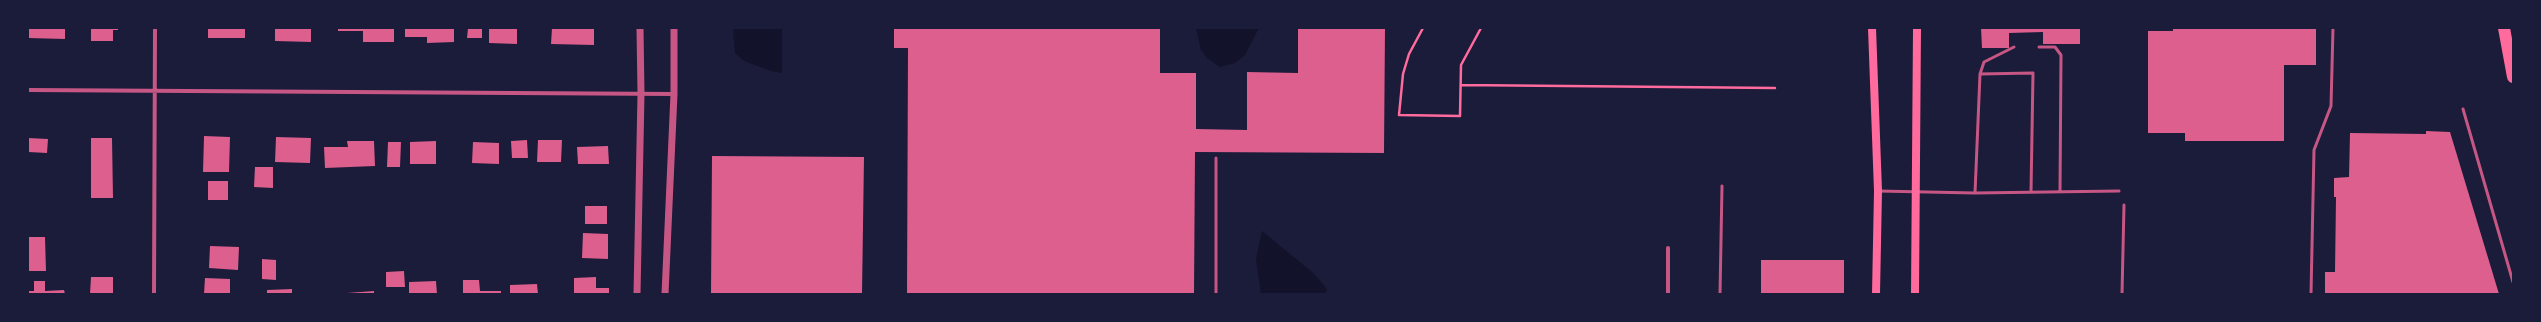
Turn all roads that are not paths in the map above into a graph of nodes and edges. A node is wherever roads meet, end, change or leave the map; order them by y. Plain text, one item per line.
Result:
1 (155, 28) edge
2 (640, 28) edge
3 (674, 28) edge
4 (1872, 28) edge
5 (1917, 28) edge
6 (2333, 28) edge
7 (2504, 28) edge
8 (2014, 47) dead end
9 (2039, 47) dead end
10 (1980, 74) junction
11 (2513, 77) edge
12 (28, 90) edge
13 (155, 91) junction
14 (641, 94) junction
15 (674, 94) junction
16 (2463, 109) dead end
17 (1216, 158) dead end
18 (1722, 186) dead end
19 (1878, 191) junction
20 (1916, 191) junction
21 (2060, 191) junction
22 (2119, 191) dead end
23 (2031, 192) junction
24 (1975, 193) junction
25 (2124, 205) dead end
26 (1668, 248) dead end
27 (2513, 282) edge
28 (154, 294) edge
29 (637, 294) edge
30 (665, 294) edge
31 (1216, 294) edge
32 (1668, 294) edge
33 (1720, 294) edge
34 (1876, 294) edge
35 (1915, 294) edge
36 (2122, 294) edge
37 (2311, 294) edge

1 - 13 street
2 - 14 street
3 - 15 street
4 - 19 main road
5 - 20 main road
6 - 37 lane
7 - 11 highway
8 - 10 lane
9 - 21 lane
10 - 23 lane
10 - 24 lane
12 - 13 street
13 - 14 street
13 - 28 street
14 - 15 street
14 - 29 street
15 - 30 street
16 - 27 lane
17 - 31 lane
18 - 33 lane
19 - 20 lane
19 - 34 main road
20 - 24 lane
20 - 35 main road
21 - 22 lane
21 - 23 lane
23 - 24 lane
25 - 36 lane
26 - 32 street

